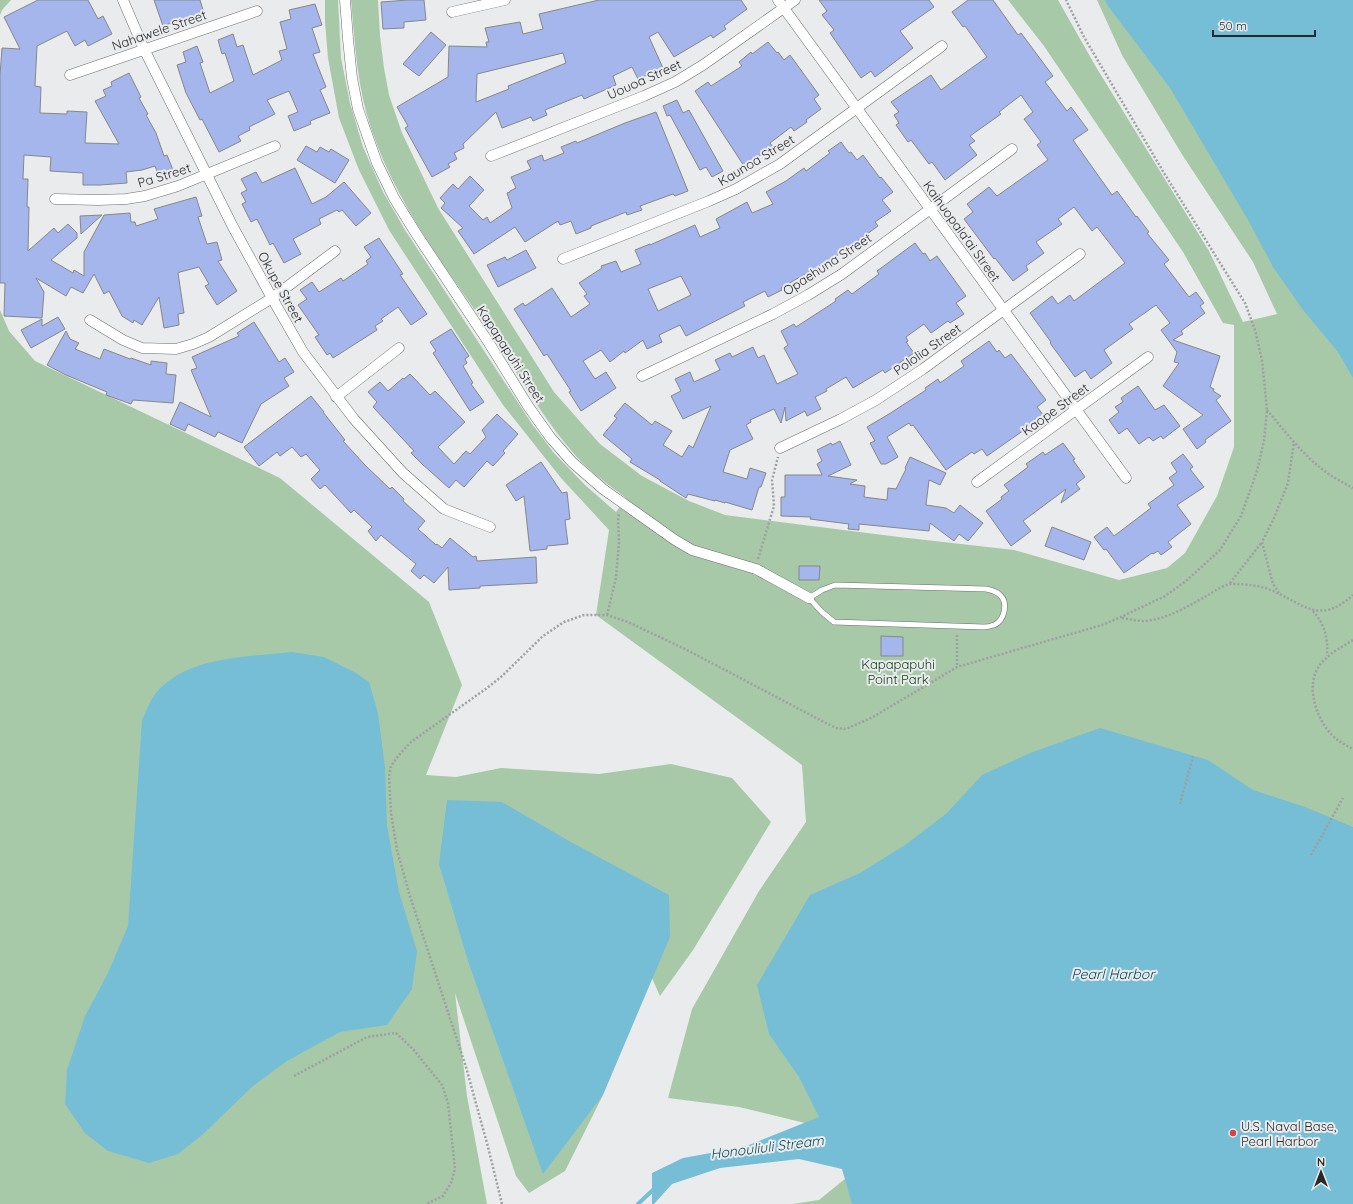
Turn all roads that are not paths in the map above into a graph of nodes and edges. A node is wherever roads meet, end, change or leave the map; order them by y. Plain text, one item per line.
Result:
1 (123, 0) edge
2 (345, 0) edge
3 (505, 0) edge
4 (795, 0) edge
5 (780, 4) edge
6 (257, 11) dead end
7 (452, 12) dead end
8 (942, 46) dead end
9 (144, 49) junction
10 (70, 75) dead end
11 (857, 108) junction
12 (275, 146) dead end
13 (1012, 149) dead end
14 (491, 156) dead end
15 (207, 174) junction
16 (55, 199) dead end
17 (930, 209) junction
18 (335, 251) dead end
19 (1080, 254) dead end
20 (563, 260) dead end
21 (272, 298) junction
22 (1004, 310) junction
23 (90, 320) dead end
24 (399, 348) dead end
25 (1148, 357) dead end
26 (642, 376) dead end
27 (336, 397) junction
28 (1077, 410) junction
29 (780, 448) road end
30 (1126, 478) dead end
31 (978, 482) dead end
32 (490, 527) dead end
33 (809, 598) junction

1 - 9 street, Okupe Street
2 - 33 street, Kapapapuhi Street
3 - 7 street
4 - 5 street, Uouoa Street
5 - 11 street, Kaihuopala'ai Street
5 - 14 street, Uouoa Street
6 - 9 street, Nahawele Street
8 - 11 street, Kaunoa Street
9 - 10 street, Nahawele Street
9 - 15 street, Okupe Street
11 - 17 street, Kaihuopala'ai Street
11 - 20 street, Kaunoa Street
12 - 15 street, Pa Street
13 - 17 street, Opaehuna Street
15 - 16 street, Pa Street
15 - 21 street, Okupe Street
17 - 22 street, Kaihuopala'ai Street
17 - 26 street, Opaehuna Street
18 - 21 street
19 - 22 street, Pololia Street
21 - 23 street
21 - 27 street, Okupe Street
22 - 28 street, Kaihuopala'ai Street
22 - 29 street, Pololia Street
24 - 27 street
25 - 28 street, Kaope Street
27 - 32 street, Okupe Street
28 - 30 street, Kaihuopala'ai Street
28 - 31 street, Kaope Street
33 - 33 lane

